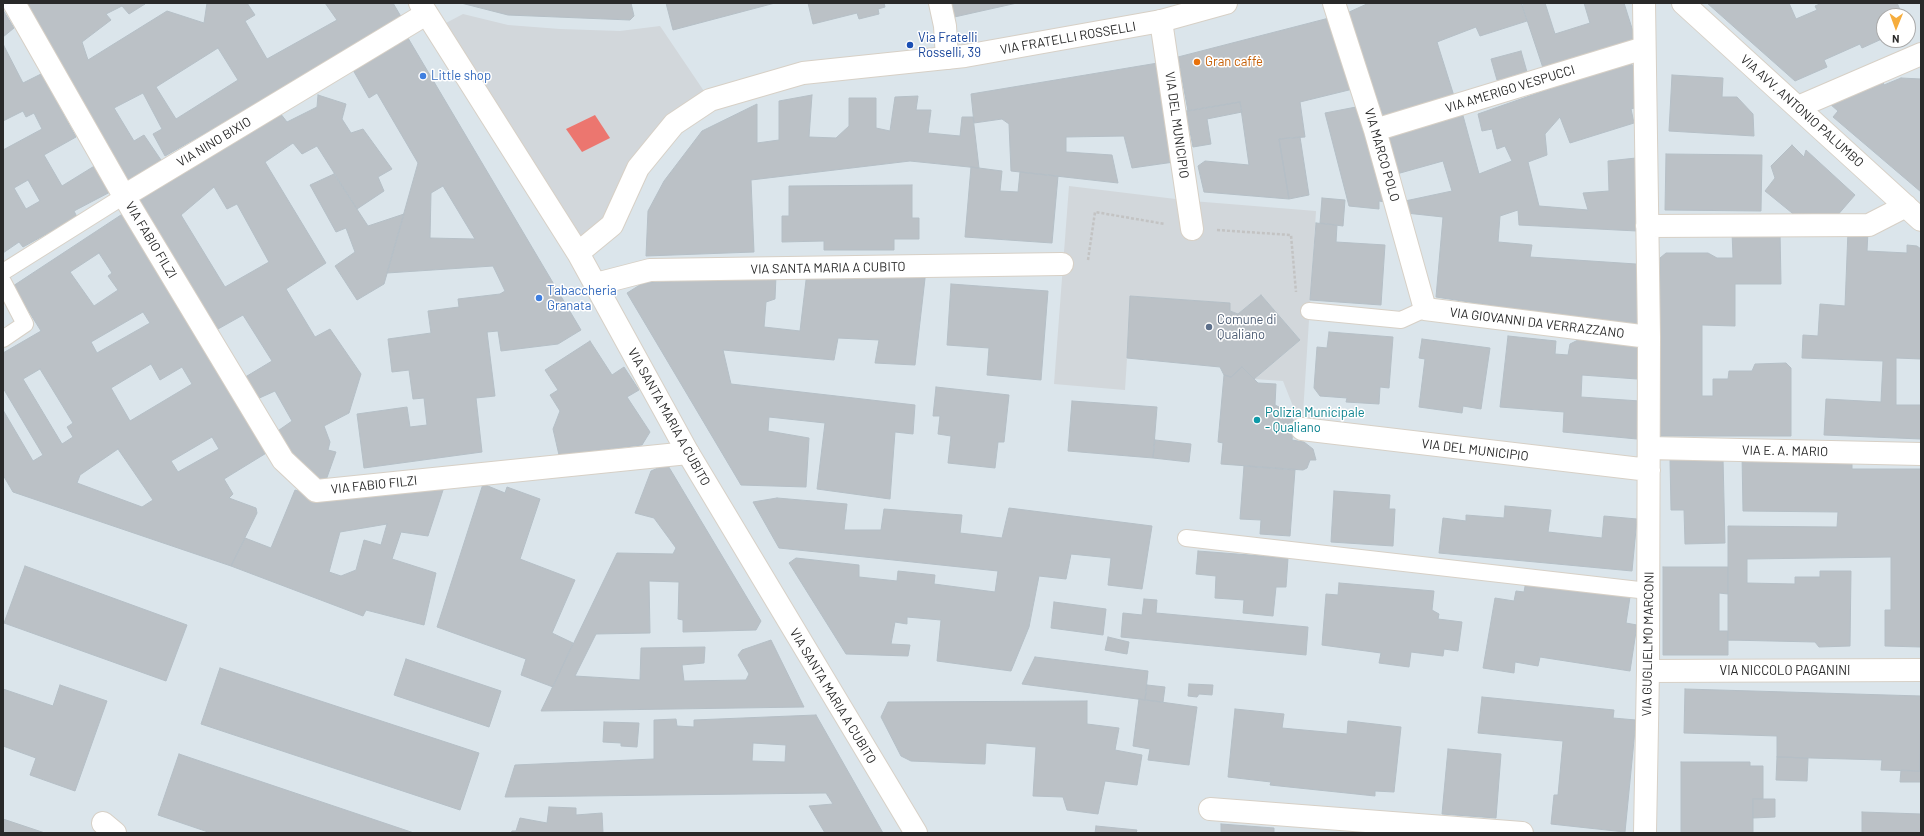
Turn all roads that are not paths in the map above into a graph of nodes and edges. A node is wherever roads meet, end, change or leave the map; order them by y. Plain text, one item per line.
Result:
1 (14, 3) edge
2 (940, 3) edge
3 (1226, 3) edge
4 (1334, 3) edge
5 (1644, 3) edge
6 (1683, 3) edge
7 (423, 9) edge
8 (1161, 21) junction
9 (1644, 48) junction
10 (1921, 54) edge
11 (947, 58) junction
12 (1798, 107) junction
13 (1375, 130) junction
14 (124, 196) junction
15 (1913, 213) edge
16 (1648, 226) junction
17 (1192, 229) dead end
18 (578, 253) junction
19 (1062, 264) dead end
20 (3, 272) edge
21 (3, 282) edge
22 (596, 284) junction
23 (1425, 309) junction
24 (1309, 312) dead end
25 (1650, 337) junction
26 (3, 339) edge
27 (1302, 429) dead end
28 (688, 453) junction
29 (1921, 454) edge
30 (1649, 458) junction
31 (1186, 538) dead end
32 (1648, 591) junction
33 (1921, 670) edge
34 (1648, 671) junction
35 (1210, 810) dead end
36 (916, 833) edge
37 (1522, 833) edge
38 (1645, 833) edge

1 - 14 street, VIA FABIO FILZI
2 - 11 street
3 - 8 street, VIA FRATELLI ROSSELLI
4 - 13 street, VIA MARCO POLO
5 - 9 street, VIA GUGLIELMO MARCONI
6 - 12 street, VIA AVV. ANTONIO PALUMBO
7 - 14 street, VIA NINO BIXIO
7 - 18 street, VIA SANTA MARIA A CUBITO
8 - 11 street, VIA FRATELLI ROSSELLI
8 - 17 street, VIA DEL MUNICIPIO
9 - 13 street, VIA AMERIGO VESPUCCI
9 - 16 street, VIA GUGLIELMO MARCONI
10 - 12 street
11 - 18 street, VIA FRATELLI ROSSELLI
12 - 15 street, VIA AVV. ANTONIO PALUMBO
13 - 23 street, VIA MARCO POLO
14 - 20 lane, VIA NINO BIXIO
14 - 28 street, VIA FABIO FILZI
15 - 16 street
16 - 25 street, VIA GUGLIELMO MARCONI
18 - 22 street, VIA SANTA MARIA A CUBITO
19 - 22 street, VIA SANTA MARIA A CUBITO
21 - 26 lane
22 - 28 street, VIA SANTA MARIA A CUBITO
23 - 24 lane
23 - 25 street, VIA GIOVANNI DA VERRAZZANO
25 - 30 street, VIA GUGLIELMO MARCONI
27 - 30 street, VIA DEL MUNICIPIO
28 - 36 street, VIA SANTA MARIA A CUBITO
29 - 30 street, VIA E. A. MARIO
30 - 32 street, VIA GUGLIELMO MARCONI
31 - 32 lane
32 - 34 street, VIA GUGLIELMO MARCONI
33 - 34 street, VIA NICCOLO PAGANINI
34 - 38 street, VIA GUGLIELMO MARCONI
35 - 37 street

